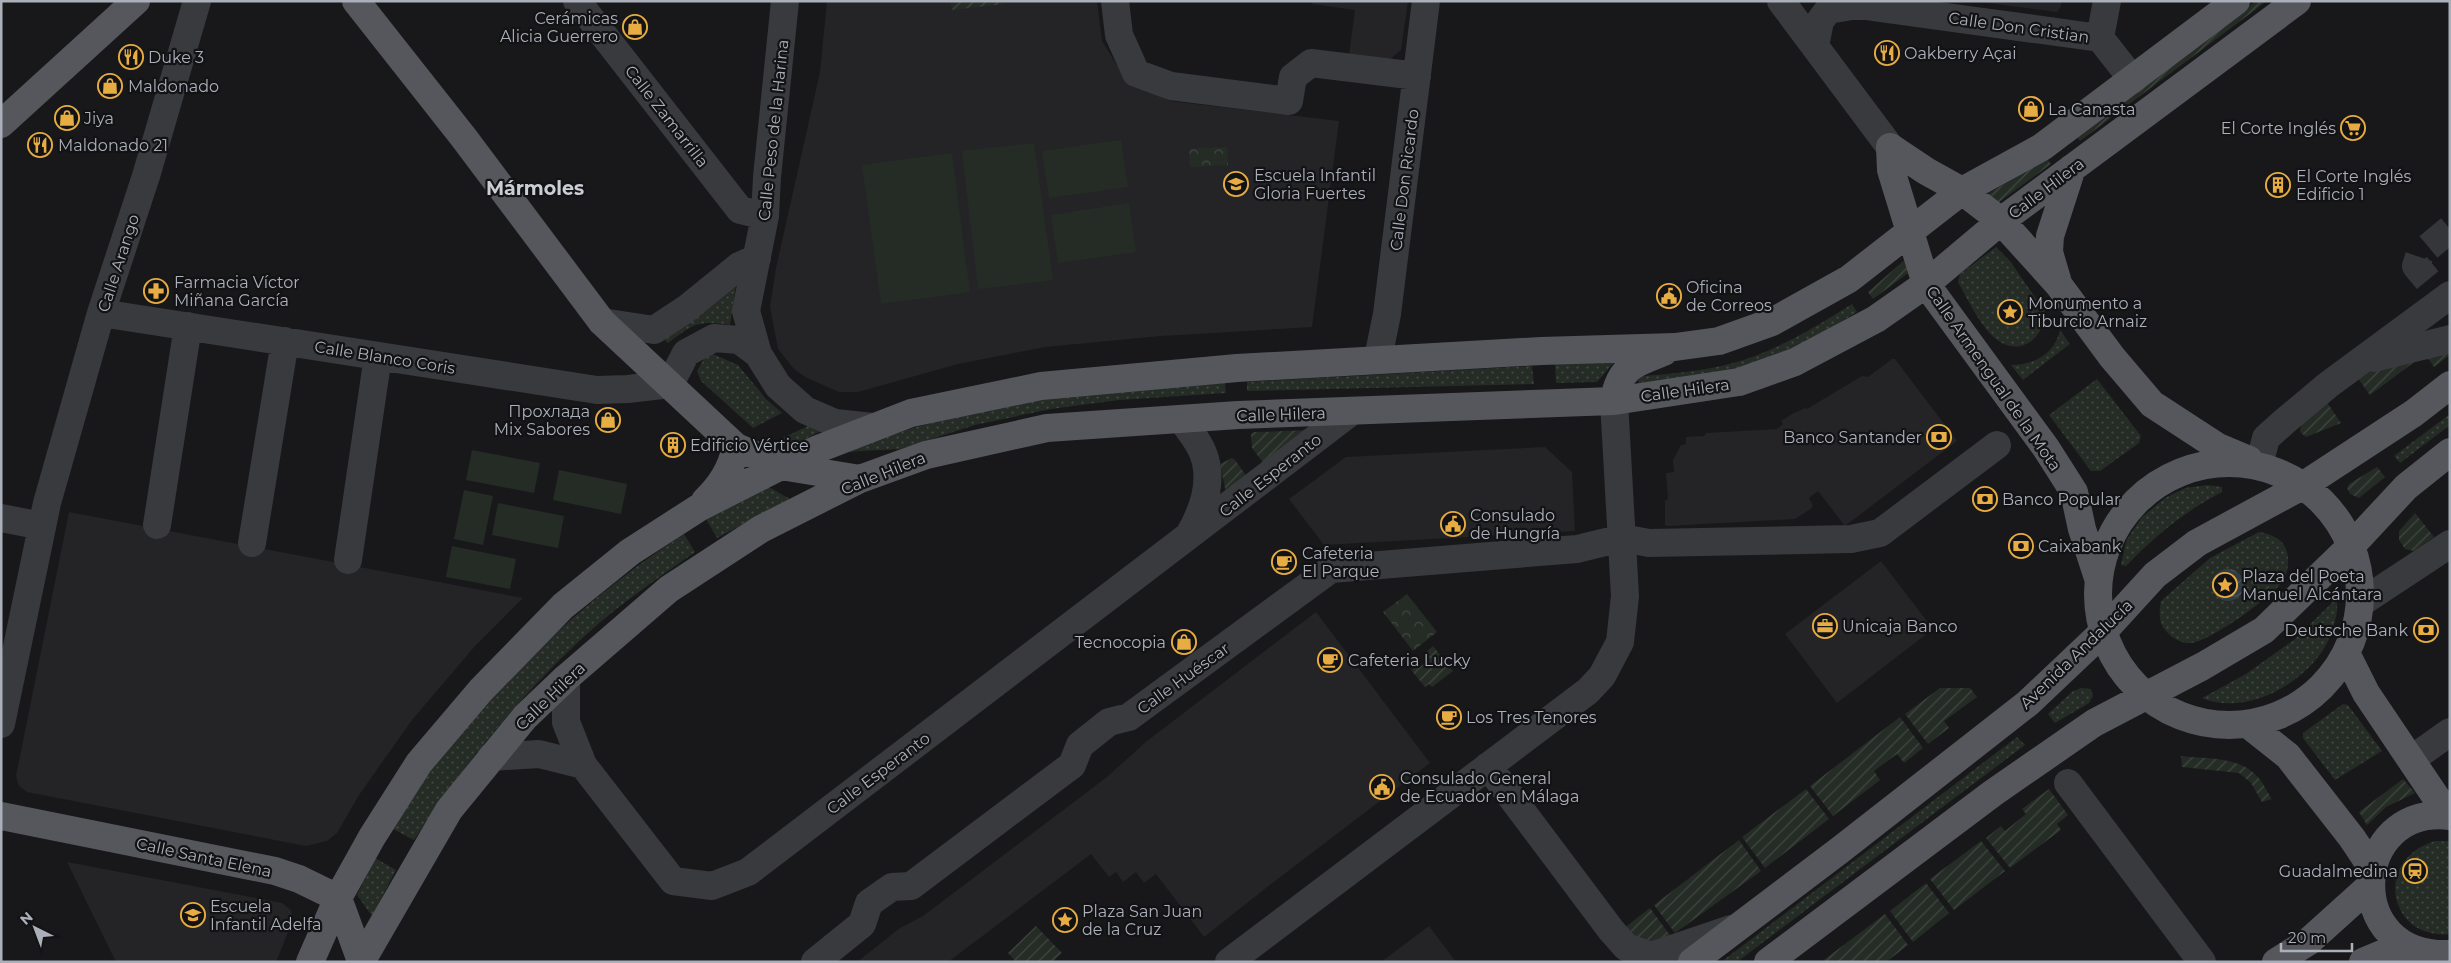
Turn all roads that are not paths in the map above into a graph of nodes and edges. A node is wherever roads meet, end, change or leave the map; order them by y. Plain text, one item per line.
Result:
1 (136, 1) edge
2 (197, 1) edge
3 (356, 1) edge
4 (577, 1) edge
5 (785, 1) edge
6 (1115, 1) edge
7 (1426, 1) edge
8 (1781, 1) edge
9 (2107, 1) edge
10 (2236, 1) edge
11 (2297, 1) edge
12 (2100, 38) junction
13 (1814, 46) junction
14 (1417, 76) junction
15 (2133, 80) junction
16 (1, 124) edge
17 (1890, 147) junction
18 (2072, 168) junction
19 (1962, 190) junction
20 (766, 216) junction
21 (2001, 222) junction
22 (1910, 233) junction
23 (757, 258) junction
24 (1926, 284) junction
25 (2058, 284) junction
26 (2450, 295) edge
27 (102, 312) junction
28 (602, 322) junction
29 (188, 326) junction
30 (2450, 338) edge
31 (285, 341) junction
32 (1675, 347) junction
33 (758, 354) junction
34 (378, 356) junction
35 (1378, 358) junction
36 (2359, 362) junction
37 (670, 384) junction
38 (2450, 385) edge
39 (1614, 401) junction
40 (1352, 411) junction
41 (1182, 420) junction
42 (873, 428) junction
43 (1998, 445) dead end
44 (736, 447) junction
45 (2450, 452) edge
46 (2259, 465) junction
47 (781, 466) junction
48 (860, 479) junction
49 (2304, 485) junction
50 (700, 507) junction
51 (1, 518) edge
52 (157, 525) dead end
53 (42, 526) junction
54 (1187, 538) junction
55 (1622, 538) junction
56 (252, 543) dead end
57 (2352, 544) junction
58 (2450, 544) edge
59 (348, 560) dead end
60 (2098, 578) junction
61 (2362, 602) junction
62 (2102, 633) junction
63 (2347, 656) junction
64 (566, 678) junction
65 (2144, 696) junction
66 (1, 724) edge
67 (2249, 725) junction
68 (2450, 732) edge
69 (491, 757) junction
70 (2412, 759) junction
71 (583, 765) junction
72 (1488, 766) junction
73 (2068, 783) dead end
74 (2449, 815) edge
75 (1, 816) edge
76 (2371, 877) junction
77 (338, 898) junction
78 (1738, 927) junction
79 (2417, 953) edge
80 (2450, 954) edge
81 (361, 961) edge
82 (310, 962) edge
83 (814, 962) edge
84 (1229, 962) edge
85 (1692, 962) edge
86 (1768, 962) edge
87 (2202, 962) edge
88 (2276, 962) edge
89 (2363, 962) edge

1 - 16 main road
2 - 27 street, Calle Arango
3 - 28 main road
4 - 20 street, Calle Zamarrilla
5 - 20 street, Calle Peso de la Harina
6 - 14 street
7 - 14 street, Calle Don Ricardo
8 - 13 street
9 - 12 street
10 - 15 main road
11 - 18 main road, Calle Hilera
12 - 13 street, Calle Don Cristian
12 - 15 street
13 - 17 street
14 - 35 street, Calle Don Ricardo
15 - 19 main road
17 - 19 main road
17 - 22 main road, Calle Armengual de la Mota
18 - 21 main road, Calle Hilera
18 - 25 main road
19 - 21 main road
19 - 22 main road
20 - 23 street, Calle Peso de la Harina
21 - 24 main road, Calle Hilera
21 - 25 main road
22 - 24 main road, Calle Armengual de la Mota
22 - 32 main road
23 - 28 street
23 - 33 street, Calle Peso de la Harina
24 - 39 main road, Calle Hilera
24 - 60 main road, Calle Armengual de la Mota
25 - 46 main road
26 - 36 street
27 - 29 street, Calle Blanco Coris
27 - 53 street, Calle Arango
28 - 37 main road
29 - 31 street, Calle Blanco Coris
29 - 52 street
30 - 36 street
31 - 34 street, Calle Blanco Coris
31 - 56 street
32 - 35 main road
32 - 39 main road
33 - 37 street
33 - 42 street, Calle Peso de la Harina
34 - 37 street, Calle Blanco Coris
34 - 59 street
35 - 42 main road
36 - 46 street
37 - 44 main road
38 - 49 main road, Avenida Andalucía
39 - 40 main road, Calle Hilera
39 - 55 street
40 - 41 main road, Calle Hilera
40 - 54 street, Calle Esperanto
41 - 48 main road, Calle Hilera
41 - 54 street, Calle Esperanto
42 - 47 main road
43 - 55 street
44 - 47 main road
44 - 50 main road
45 - 57 main road
46 - 49 main road
46 - 60 main road
47 - 48 main road
47 - 50 main road
48 - 64 main road, Calle Hilera
49 - 57 main road
49 - 62 main road, Avenida Andalucía
50 - 77 main road
51 - 53 street
53 - 66 street, Calle Arango
54 - 71 street, Calle Esperanto
55 - 72 street
55 - 83 street, Calle Huéscar
57 - 61 main road
57 - 65 main road
58 - 61 street
60 - 62 main road
61 - 63 main road
62 - 65 main road
62 - 78 main road, Avenida Andalucía
63 - 67 main road
63 - 70 main road
64 - 69 main road, Calle Hilera
64 - 71 street, Calle Esperanto
65 - 67 main road
65 - 86 main road
67 - 76 main road
68 - 70 street
69 - 71 street
69 - 81 main road, Calle Hilera
70 - 74 main road
72 - 78 street
72 - 84 street
73 - 87 street
74 - 76 main road
75 - 77 main road, Calle Santa Elena
76 - 79 main road
76 - 88 main road
77 - 81 main road
77 - 82 main road
78 - 85 main road, Avenida Andalucía
79 - 80 main road
79 - 89 main road

